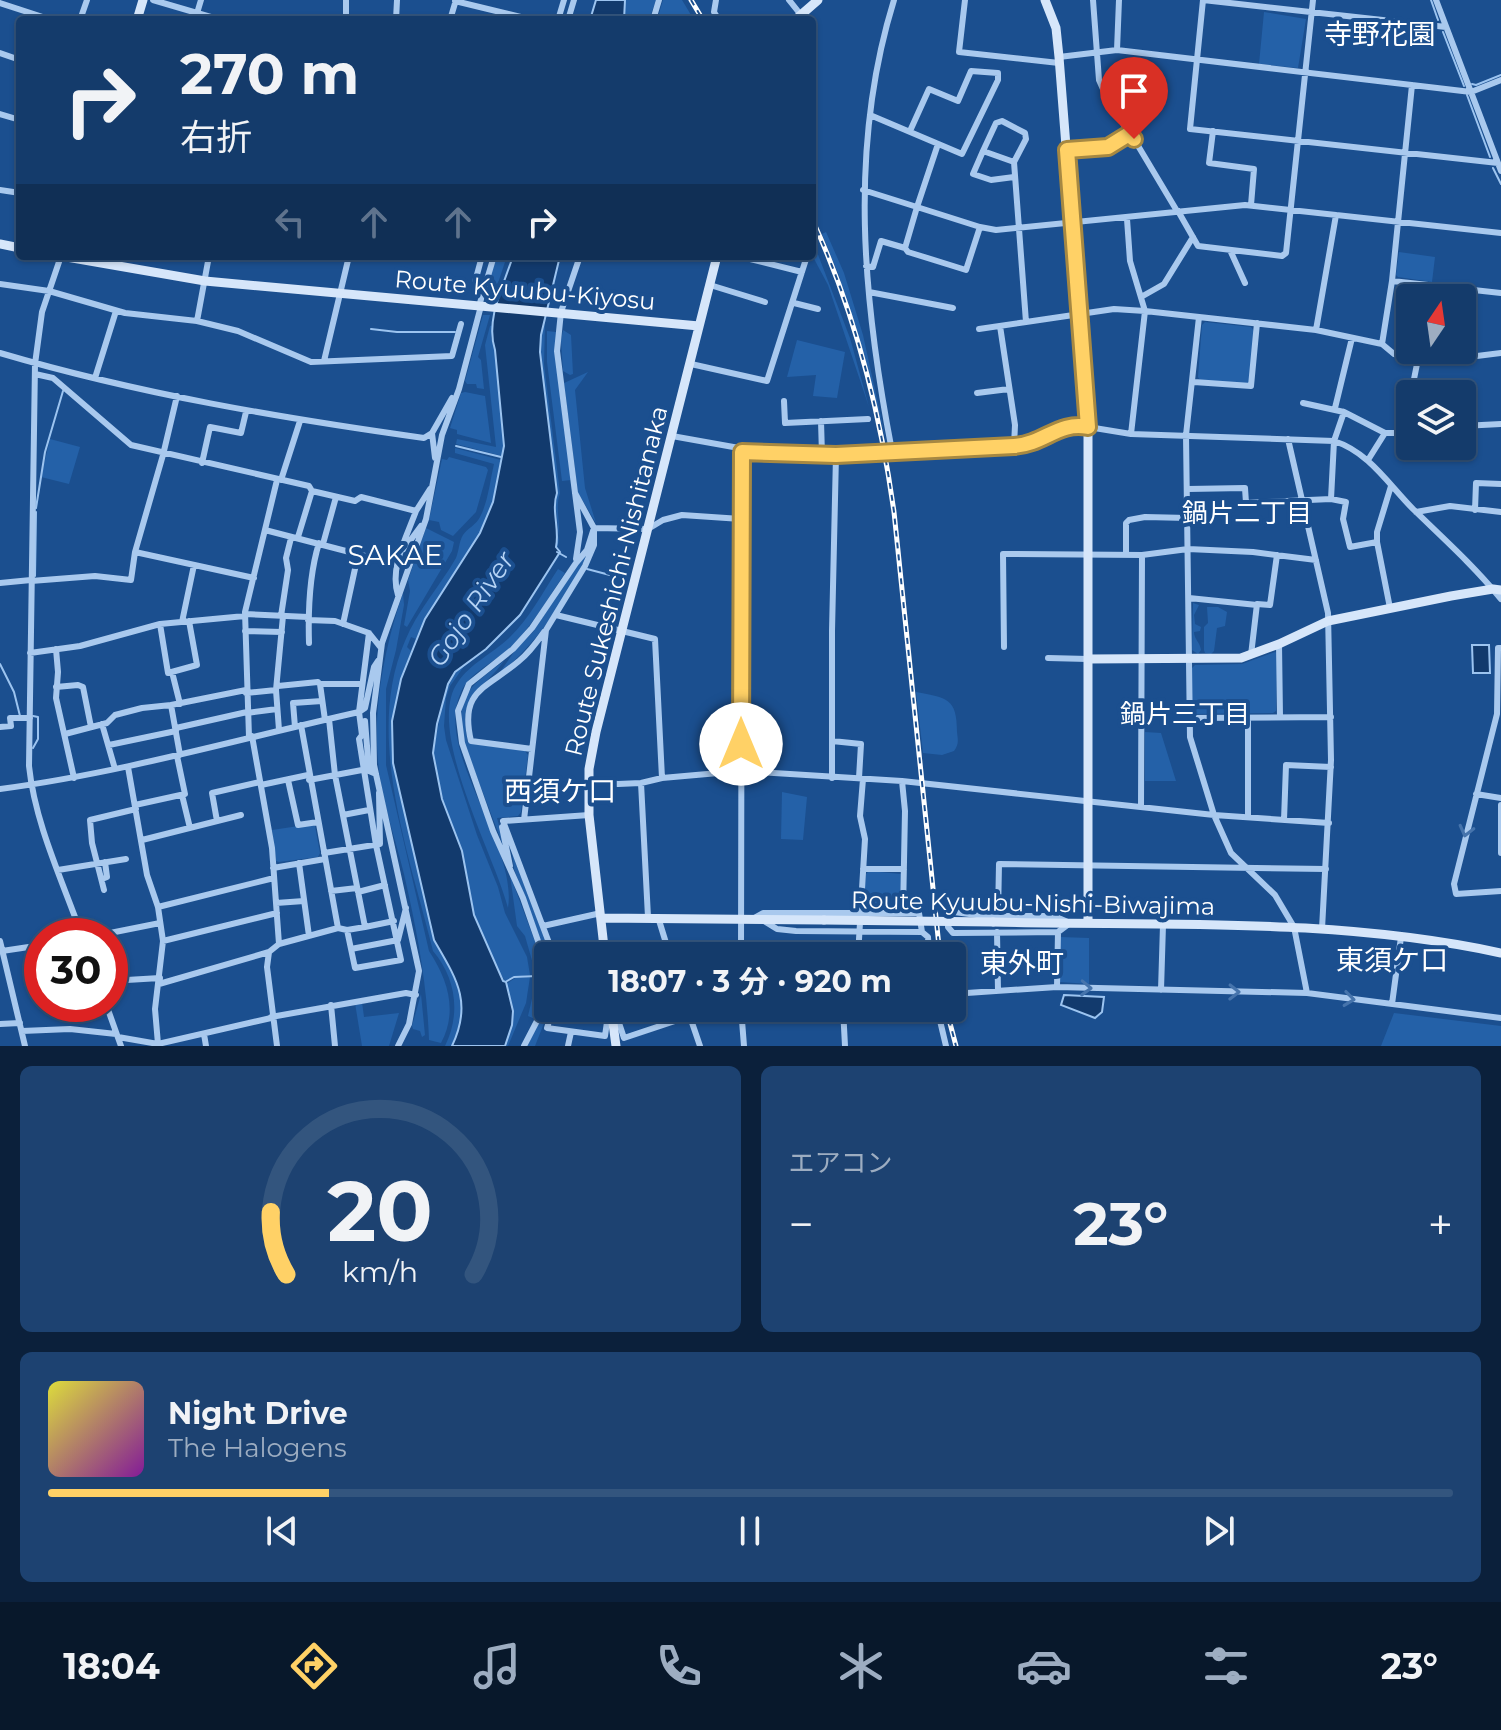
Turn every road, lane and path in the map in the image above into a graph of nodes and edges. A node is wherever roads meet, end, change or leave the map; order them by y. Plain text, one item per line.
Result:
1 (153, 0) edge
2 (201, 0) edge
3 (818, 0) edge
4 (894, 0) edge
5 (965, 0) edge
6 (1045, 0) edge
7 (1093, 0) edge
8 (1119, 0) edge
9 (1202, 0) edge
10 (1313, 0) edge
11 (1436, 0) edge
12 (456, 1) edge
13 (0, 3) edge
14 (1311, 12) junction
15 (40, 16) edge
16 (197, 16) edge
17 (517, 16) edge
18 (799, 16) edge
19 (1446, 27) junction
20 (1117, 50) junction
21 (1095, 53) junction
22 (977, 54) junction
23 (1059, 60) junction
24 (1197, 61) junction
25 (971, 71) junction
26 (1305, 73) junction
27 (1501, 80) edge
28 (1412, 85) junction
29 (1471, 92) junction
30 (870, 115) junction
31 (910, 131) junction
32 (1213, 131) junction
33 (1129, 134) junction
34 (1297, 141) junction
35 (938, 144) junction
36 (1067, 150) junction
37 (983, 151) junction
38 (1404, 153) junction
39 (1014, 162) junction
40 (1500, 167) edge
41 (1014, 177) junction
42 (863, 190) junction
43 (1251, 205) junction
44 (917, 207) junction
45 (1290, 209) junction
46 (1177, 211) junction
47 (1336, 215) junction
48 (1127, 219) junction
49 (1398, 222) junction
50 (1072, 224) junction
51 (980, 227) junction
52 (1019, 228) junction
53 (1501, 233) edge
54 (1193, 237) junction
55 (905, 248) junction
56 (1230, 250) junction
57 (60, 260) edge
58 (84, 260) edge
59 (208, 260) edge
60 (348, 260) edge
61 (481, 260) edge
62 (493, 260) edge
63 (578, 260) edge
64 (716, 260) edge
65 (754, 260) edge
66 (772, 260) edge
67 (806, 260) edge
68 (771, 264) junction
69 (866, 266) junction
70 (802, 272) junction
71 (205, 281) junction
72 (1392, 281) junction
73 (475, 282) dead end
74 (1245, 283) dead end
75 (0, 284) edge
76 (710, 285) junction
77 (49, 291) junction
78 (869, 292) junction
79 (1501, 293) edge
80 (340, 294) junction
81 (1141, 297) junction
82 (765, 302) dead end
83 (794, 303) junction
84 (481, 306) junction
85 (953, 308) dead end
86 (818, 309) dead end
87 (116, 311) junction
88 (1145, 311) junction
89 (559, 312) junction
90 (1080, 314) junction
91 (1199, 317) junction
92 (197, 321) junction
93 (1026, 322) junction
94 (1257, 323) junction
95 (461, 324) dead end
96 (699, 326) junction
97 (1000, 326) junction
98 (979, 329) dead end
99 (1316, 330) junction
100 (1352, 338) junction
101 (1382, 344) junction
102 (0, 353) edge
103 (1501, 353) edge
104 (1396, 354) edge
105 (1476, 356) edge
106 (324, 361) junction
107 (35, 364) junction
108 (691, 364) junction
109 (35, 374) junction
110 (95, 378) junction
111 (1194, 382) junction
112 (459, 389) junction
113 (1009, 389) junction
114 (977, 393) dead end
115 (177, 396) junction
116 (784, 401) dead end
117 (1303, 403) dead end
118 (1335, 408) junction
119 (246, 412) junction
120 (1344, 412) junction
121 (868, 419) dead end
122 (300, 421) junction
123 (821, 421) junction
124 (1501, 424) edge
125 (1476, 425) edge
126 (1088, 427) junction
127 (1396, 432) edge
128 (432, 433) junction
129 (1385, 433) junction
130 (1131, 434) junction
131 (1186, 435) junction
132 (672, 436) junction
133 (1288, 439) junction
134 (1334, 441) junction
135 (1014, 446) junction
136 (892, 451) junction
137 (742, 452) junction
138 (163, 455) junction
139 (822, 455) junction
140 (836, 455) junction
141 (1368, 460) junction
142 (202, 463) junction
143 (436, 465) junction
144 (279, 480) junction
145 (1501, 484) edge
146 (433, 485) junction
147 (1391, 486) junction
148 (1188, 489) junction
149 (312, 491) junction
150 (575, 493) junction
151 (336, 497) junction
152 (1331, 499) junction
153 (1302, 500) junction
154 (1475, 510) junction
155 (416, 511) junction
156 (1416, 512) junction
157 (1501, 512) edge
158 (1188, 518) junction
159 (426, 519) junction
160 (741, 519) junction
161 (594, 528) junction
162 (648, 529) junction
163 (265, 530) junction
164 (295, 538) junction
165 (1377, 542) junction
166 (321, 544) junction
167 (1188, 549) junction
168 (401, 551) junction
169 (135, 552) junction
170 (358, 555) junction
171 (1088, 555) junction
172 (1126, 555) junction
173 (1142, 555) junction
174 (1277, 555) junction
175 (369, 557) dead end
176 (386, 560) dead end
177 (1316, 560) junction
178 (398, 563) junction
179 (576, 563) junction
180 (194, 565) junction
181 (254, 578) junction
182 (31, 581) junction
183 (0, 583) edge
184 (1497, 590) edge
185 (398, 595) junction
186 (1189, 598) junction
187 (1501, 599) edge
188 (1257, 605) junction
189 (1390, 608) junction
190 (245, 615) junction
191 (556, 615) junction
192 (282, 616) junction
193 (308, 618) junction
194 (1328, 621) junction
195 (186, 622) junction
196 (160, 624) junction
197 (343, 624) junction
198 (546, 630) junction
199 (245, 631) junction
200 (621, 631) junction
201 (282, 632) junction
202 (369, 633) junction
203 (309, 643) dead end
204 (1279, 644) junction
205 (1004, 647) dead end
206 (381, 648) junction
207 (1501, 648) edge
208 (56, 649) junction
209 (513, 649) junction
210 (30, 653) junction
211 (1251, 655) junction
212 (381, 658) junction
213 (1048, 658) dead end
214 (1089, 659) junction
215 (1142, 659) junction
216 (1189, 659) junction
217 (172, 672) junction
218 (491, 681) junction
219 (320, 684) junction
220 (362, 684) junction
221 (56, 687) junction
222 (277, 688) junction
223 (246, 692) junction
224 (322, 701) junction
225 (180, 704) junction
226 (171, 705) junction
227 (277, 709) junction
228 (359, 712) junction
229 (247, 713) junction
230 (1280, 717) junction
231 (1331, 717) junction
232 (30, 718) junction
233 (1190, 718) junction
234 (1248, 718) junction
235 (327, 720) junction
236 (102, 724) junction
237 (298, 726) junction
238 (0, 727) edge
239 (91, 727) junction
240 (176, 730) junction
241 (279, 730) junction
242 (65, 734) junction
243 (250, 737) junction
244 (832, 741) junction
245 (109, 745) junction
246 (532, 749) junction
247 (179, 755) junction
248 (128, 767) junction
249 (1331, 767) junction
250 (115, 769) junction
251 (362, 770) junction
252 (741, 771) junction
253 (376, 774) junction
254 (335, 775) junction
255 (74, 778) junction
256 (309, 778) junction
257 (662, 778) junction
258 (832, 778) junction
259 (861, 778) junction
260 (288, 780) junction
261 (588, 781) junction
262 (902, 781) junction
263 (641, 783) junction
264 (260, 784) junction
265 (31, 785) junction
266 (0, 789) edge
267 (380, 790) junction
268 (1476, 794) junction
269 (182, 795) junction
270 (1501, 798) edge
271 (1088, 801) junction
272 (1501, 805) edge
273 (1141, 806) junction
274 (135, 807) junction
275 (369, 810) junction
276 (241, 815) dead end
277 (343, 815) junction
278 (589, 815) junction
279 (1214, 815) junction
280 (1248, 817) junction
281 (1500, 819) edge
282 (524, 820) junction
283 (1284, 820) junction
284 (217, 821) junction
285 (503, 821) junction
286 (318, 822) junction
287 (1329, 823) junction
288 (190, 828) junction
289 (142, 840) junction
290 (376, 845) junction
291 (350, 849) junction
292 (1501, 853) edge
293 (324, 856) junction
294 (126, 859) dead end
295 (105, 862) junction
296 (299, 863) junction
297 (96, 864) junction
298 (1088, 866) junction
299 (273, 868) junction
300 (1247, 868) junction
301 (863, 869) junction
302 (904, 869) junction
303 (1326, 869) junction
304 (58, 870) junction
305 (510, 870) junction
306 (274, 878) junction
307 (102, 879) junction
308 (385, 885) junction
309 (104, 890) dead end
310 (358, 890) junction
311 (331, 891) junction
312 (1501, 891) edge
313 (304, 901) junction
314 (276, 903) junction
315 (407, 905) junction
316 (158, 907) junction
317 (903, 912) junction
318 (277, 913) junction
319 (860, 914) junction
320 (601, 916) junction
321 (653, 917) junction
322 (75, 918) edge
323 (746, 920) junction
324 (394, 921) junction
325 (764, 921) junction
326 (160, 923) junction
327 (996, 923) junction
328 (1070, 923) junction
329 (1088, 923) junction
330 (1163, 925) junction
331 (543, 926) junction
332 (365, 927) junction
333 (1294, 927) junction
334 (338, 928) junction
335 (128, 929) edge
336 (1322, 929) junction
337 (347, 930) junction
338 (857, 932) junction
339 (922, 932) junction
340 (1058, 932) junction
341 (309, 936) junction
342 (1401, 937) junction
343 (398, 940) junction
344 (0, 941) edge
345 (163, 941) junction
346 (549, 942) edge
347 (604, 942) edge
348 (664, 942) edge
349 (743, 942) edge
350 (857, 942) edge
351 (928, 942) edge
352 (279, 944) junction
353 (24, 948) edge
354 (351, 949) junction
355 (1, 952) edge
356 (269, 952) junction
357 (1501, 953) edge
358 (128, 981) edge
359 (160, 981) junction
360 (1057, 987) junction
361 (1161, 990) junction
362 (998, 991) junction
363 (966, 993) edge
364 (1307, 993) junction
365 (416, 995) junction
366 (1392, 1004) junction
367 (331, 1005) junction
368 (271, 1018) junction
369 (1501, 1018) edge
370 (112, 1022) edge
371 (549, 1022) edge
372 (608, 1022) edge
373 (613, 1022) edge
374 (617, 1022) edge
375 (675, 1022) edge
376 (692, 1022) edge
377 (742, 1022) edge
378 (844, 1022) edge
379 (940, 1022) edge
380 (0, 1024) edge
381 (21, 1027) junction
382 (571, 1032) junction
383 (204, 1034) junction
384 (117, 1036) junction
385 (605, 1036) junction
386 (625, 1042) edge
387 (176, 1043) edge
388 (158, 1044) junction
389 (25, 1046) edge
390 (121, 1046) edge
391 (206, 1046) edge
392 (277, 1046) edge
393 (335, 1046) edge
394 (398, 1046) edge
395 (524, 1046) edge
396 (568, 1046) edge
397 (606, 1046) edge
398 (616, 1046) edge
399 (700, 1046) edge
400 (744, 1046) edge
401 (845, 1046) edge
402 (946, 1046) edge

1 - 16 street
2 - 16 street
3 - 18 main road
4 - 30 street
5 - 22 street
6 - 23 main road
7 - 21 street
8 - 20 street
9 - 14 street
9 - 24 street
10 - 14 street
11 - 19 street
12 - 17 street
13 - 15 street
14 - 19 street
14 - 26 street
19 - 29 street
20 - 21 street
20 - 24 street
21 - 23 street
21 - 33 street
22 - 23 street
22 - 25 street
23 - 36 main road
24 - 26 street
24 - 32 street
25 - 31 street
25 - 35 street
26 - 28 street
26 - 34 street
27 - 29 street
28 - 29 street
28 - 38 street
29 - 40 street
30 - 31 street
30 - 42 street
31 - 35 street
32 - 34 street
32 - 43 street
33 - 36 street
33 - 46 street
34 - 38 street
34 - 45 street
35 - 44 street
36 - 50 main road
37 - 39 street
37 - 39 street
37 - 41 street
38 - 40 street
38 - 49 street
39 - 41 street
41 - 52 street
42 - 44 street
42 - 69 street
43 - 45 street
43 - 46 street
44 - 51 street
44 - 55 street
45 - 47 street
45 - 56 street
46 - 48 street
46 - 54 street
47 - 49 street
47 - 99 street
48 - 50 street
48 - 81 street
49 - 53 street
49 - 72 street
50 - 52 street
50 - 90 main road
51 - 52 street
51 - 55 street
52 - 93 street
54 - 56 street
54 - 81 street
55 - 69 street
56 - 74 street
57 - 77 street
58 - 71 main road, Route Kyuubu-Kiyosu
59 - 71 street
60 - 80 street
61 - 73 street
62 - 84 street
63 - 89 street
64 - 76 main road, Route Sukeshichi-Nishitanaka
65 - 68 street
66 - 68 street
67 - 70 street
68 - 70 street
69 - 78 street
70 - 83 street
71 - 80 main road, Route Kyuubu-Kiyosu
71 - 92 street
72 - 79 street
72 - 101 street
75 - 77 street
76 - 82 street
76 - 96 main road, Route Sukeshichi-Nishitanaka
77 - 87 street
77 - 107 street
78 - 85 street
78 - 136 street
80 - 84 main road, Route Kyuubu-Kiyosu
80 - 106 street
81 - 88 street
83 - 86 street
83 - 108 street
84 - 89 main road, Route Kyuubu-Kiyosu
84 - 112 street
87 - 92 street
87 - 110 street
88 - 90 street
88 - 91 street
88 - 130 street
89 - 96 main road, Route Kyuubu-Kiyosu
89 - 150 street
90 - 93 street
90 - 126 main road
91 - 94 street
91 - 111 street
92 - 106 street
93 - 97 street
94 - 99 street
94 - 111 street
95 - 106 street
96 - 108 main road, Route Sukeshichi-Nishitanaka
97 - 98 street
97 - 113 street
99 - 100 street
100 - 101 street
100 - 118 street
101 - 104 street
102 - 107 street
103 - 105 street
107 - 109 street
107 - 110 street
108 - 132 main road, Route Sukeshichi-Nishitanaka
109 - 138 street
109 - 182 street
110 - 115 street
111 - 131 street
112 - 128 street
112 - 143 street
113 - 114 street
113 - 135 street
115 - 119 street
115 - 138 street
116 - 123 street
117 - 118 street
118 - 120 street
119 - 122 street
119 - 142 street
120 - 129 street
120 - 134 street
121 - 123 street
122 - 128 street
122 - 144 street
123 - 139 street
124 - 125 street
126 - 130 street
126 - 135 street
126 - 171 main road
127 - 129 street
128 - 143 street
129 - 141 street
130 - 131 street
131 - 133 street
131 - 148 street
132 - 137 street
132 - 162 main road, Route Sukeshichi-Nishitanaka
133 - 134 street
133 - 153 street
134 - 141 street
134 - 152 street
135 - 136 street
136 - 140 street
137 - 139 street
137 - 160 street
138 - 142 street
138 - 169 street
139 - 140 street
140 - 244 street
141 - 147 street
142 - 144 street
143 - 146 street
144 - 149 street
144 - 163 street
145 - 154 street
146 - 155 street
146 - 159 street
147 - 156 street
147 - 165 street
148 - 153 street
148 - 158 street
149 - 151 street
149 - 164 street
150 - 161 street
150 - 179 street
151 - 155 street
151 - 166 street
152 - 153 street
152 - 165 street
153 - 177 street
154 - 156 street
154 - 157 street
155 - 168 street
156 - 184 street
158 - 167 street
158 - 172 street
159 - 168 street
159 - 185 street
160 - 162 street
160 - 252 street
161 - 162 street
161 - 179 street
161 - 191 street
162 - 200 main road, Route Sukeshichi-Nishitanaka
163 - 164 street
163 - 181 street
164 - 166 street
164 - 192 street
165 - 189 street
166 - 170 street
166 - 193 street
167 - 173 street
167 - 174 street
167 - 186 street
168 - 178 street
169 - 180 street
169 - 182 street
170 - 175 street
170 - 197 street
171 - 172 street
171 - 205 street
171 - 214 main road
172 - 173 street
173 - 215 street
174 - 177 street
174 - 188 street
176 - 178 street
177 - 194 street
178 - 185 street
179 - 209 street
180 - 181 street
180 - 195 street
181 - 190 street
182 - 183 street
182 - 210 street
184 - 187 street
184 - 189 main road
185 - 206 street
186 - 188 street
186 - 216 street
188 - 211 street
189 - 194 main road
190 - 192 street
190 - 195 street
190 - 199 street
191 - 198 street
191 - 200 street
192 - 193 street
192 - 201 street
193 - 197 street
193 - 203 street
194 - 204 main road
194 - 231 street
195 - 196 street
195 - 217 street
196 - 208 street
196 - 217 street
197 - 202 street
198 - 218 street
198 - 246 street
199 - 201 street
199 - 223 street
200 - 257 street
200 - 261 main road, Route Sukeshichi-Nishitanaka
201 - 222 street
202 - 206 street
202 - 220 street
204 - 211 main road
204 - 230 street
206 - 212 street
207 - 268 street
208 - 210 street
208 - 221 street
209 - 218 street
209 - 305 street
210 - 232 street
211 - 216 main road
212 - 228 street
212 - 253 street
213 - 214 street
214 - 215 main road
214 - 271 main road
215 - 216 main road
215 - 273 street
216 - 233 street
217 - 225 street
218 - 246 street
219 - 220 street
219 - 222 street
219 - 224 street
220 - 228 street
221 - 239 street
221 - 242 street
222 - 223 street
222 - 227 street
223 - 225 street
223 - 229 street
224 - 235 street
224 - 237 street
225 - 226 street
226 - 236 street
226 - 240 street
227 - 229 street
227 - 241 street
228 - 235 street
228 - 251 street
228 - 253 street
229 - 240 street
229 - 243 street
230 - 231 street
230 - 234 street
231 - 249 street
232 - 238 street
232 - 265 street
233 - 234 street
233 - 279 street
234 - 280 street
235 - 237 street
235 - 254 street
236 - 239 street
236 - 245 street
237 - 241 street
237 - 256 street
239 - 242 street
240 - 245 street
240 - 247 street
241 - 243 street
242 - 255 street
243 - 247 street
243 - 264 street
244 - 258 street
244 - 259 street
245 - 250 street
246 - 282 street
247 - 248 street
247 - 269 street
248 - 250 street
248 - 274 street
249 - 283 street
249 - 287 street
250 - 255 street
251 - 254 street
251 - 275 street
252 - 257 street
252 - 258 street
252 - 323 street
253 - 267 street
254 - 256 street
254 - 277 street
255 - 265 street
256 - 260 street
256 - 286 street
257 - 263 street
258 - 259 street
259 - 262 street
259 - 301 street
260 - 264 street
260 - 286 street
261 - 263 street
261 - 278 main road, Route Sukeshichi-Nishitanaka
262 - 271 street
262 - 302 street
263 - 321 street
264 - 284 street
264 - 299 street
265 - 266 street
265 - 304 street
267 - 290 street
267 - 315 street
268 - 270 street
268 -> 312 street
269 - 274 street
269 - 288 street
271 - 273 street
271 - 298 main road
272 - 281 street
273 - 279 street
274 - 289 street
274 - 297 street
275 - 277 street
275 - 290 street
276 - 284 street
277 - 291 street
278 - 282 street
278 - 320 main road, Route Sukeshichi-Nishitanaka
279 - 280 street
279 - 300 street
280 - 283 street
281 - 292 street
282 - 285 street
283 - 287 street
284 - 288 street
285 - 305 street
285 - 331 street
286 - 293 street
287 - 303 street
288 - 289 street
289 - 316 street
290 - 291 street
290 - 308 street
291 - 293 street
291 - 310 street
293 - 296 street
293 - 311 street
294 - 295 street
295 - 297 street
295 - 307 street
296 - 299 street
296 - 313 street
297 - 304 street
297 - 307 street
298 - 300 street
298 - 327 street
298 - 329 main road
299 - 306 street
300 - 303 street
300 - 333 street
301 - 302 street
301 - 319 street
302 - 317 street
303 - 336 street
304 - 322 street
305 - 395 street
306 - 314 street
306 - 316 street
307 - 309 street
308 - 310 street
308 - 324 street
310 - 311 street
310 - 332 street
311 - 334 street
313 - 314 street
313 - 341 street
314 - 318 street
315 - 343 street
315 - 365 street
316 - 326 street
317 - 319 street
317 - 339 street
318 - 345 street
318 - 352 street
319 - 323 street
319 - 338 street
320 - 321 main road, Route Kyuubu-Nishi-Biwajima
320 - 331 street
320 - 347 main road
321 - 323 main road, Route Kyuubu-Nishi-Biwajima
321 - 348 street
323 - 325 main road, Route Kyuubu-Nishi-Biwajima
323 - 349 street
324 - 332 street
324 - 343 street
325 - 327 main road, Route Kyuubu-Nishi-Biwajima, bridge
325 - 338 street
326 - 335 street
326 - 345 street
327 - 327 street
327 - 328 main road, Route Kyuubu-Nishi-Biwajima
327 - 340 street
327 - 362 street
328 - 329 main road, Route Kyuubu-Nishi-Biwajima
328 - 340 street
329 - 330 main road, Route Kyuubu-Nishi-Biwajima
330 - 333 main road, Route Kyuubu-Nishi-Biwajima
330 - 361 street
331 - 346 street
332 - 337 street
333 - 336 main road, Route Kyuubu-Nishi-Biwajima
333 - 364 street
334 - 337 street
334 - 341 street
336 - 342 main road, Route Kyuubu-Nishi-Biwajima
337 - 354 street
338 - 339 street
338 - 350 street
339 - 351 street
340 - 360 street
341 - 352 street
342 - 357 main road, Route Kyuubu-Nishi-Biwajima
342 - 366 street
343 - 354 street
343 - 354 street
344 - 355 street
345 - 359 street
352 - 356 street
353 - 355 street
355 - 381 street
356 - 359 street
356 - 368 street
358 - 359 street
359 - 388 street
360 -> 361 street
360 - 362 street
361 -> 364 street
362 - 363 street
364 -> 366 street
365 - 367 street
365 - 394 street
366 - 369 street
367 - 368 street
367 - 393 street
368 - 383 street
368 - 392 street
370 - 384 street
371 - 382 street
372 - 385 street
373 - 398 main road
374 - 386 street
375 - 386 street
376 - 399 street
377 - 400 street
378 - 401 street
379 - 402 street
380 - 381 street
381 - 384 street
381 - 389 street
382 - 385 street
382 - 396 street
383 - 387 street
383 - 391 street
384 - 388 street
384 - 390 street
385 - 397 street
387 - 388 street

